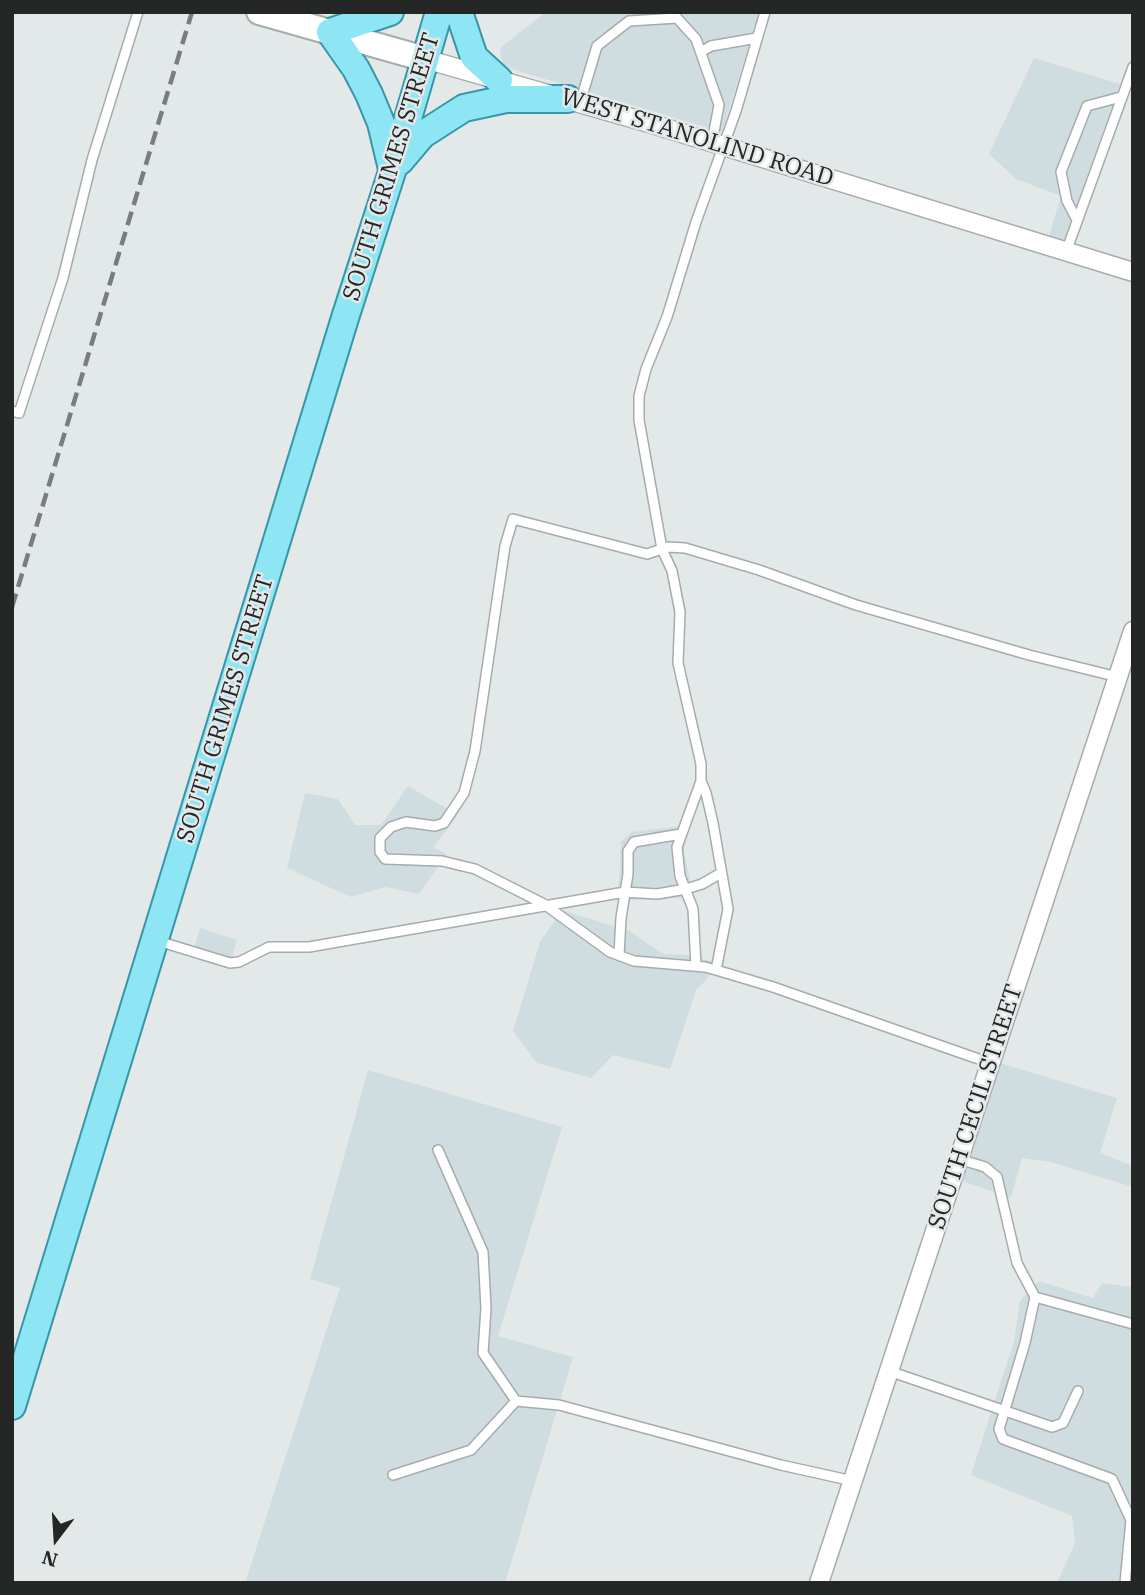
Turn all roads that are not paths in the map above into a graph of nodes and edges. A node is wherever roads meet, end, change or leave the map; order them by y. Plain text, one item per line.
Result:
1 (138, 12) edge
2 (259, 12) edge
3 (390, 12) edge
4 (439, 12) edge
5 (458, 12) edge
6 (765, 12) edge
7 (330, 32) junction
8 (757, 38) junction
9 (701, 52) junction
10 (425, 59) junction
11 (1133, 67) edge
12 (499, 80) junction
13 (1121, 97) junction
14 (574, 101) junction
15 (718, 144) junction
16 (393, 170) junction
17 (1077, 220) junction
18 (1066, 251) junction
19 (1133, 272) edge
20 (12, 411) edge
21 (662, 549) junction
22 (1133, 631) edge
23 (1118, 677) junction
24 (701, 781) junction
25 (681, 834) junction
26 (721, 873) junction
27 (686, 889) junction
28 (625, 892) junction
29 (548, 907) junction
30 (155, 940) junction
31 (619, 955) junction
32 (696, 966) junction
33 (716, 970) junction
34 (990, 1063) junction
35 (438, 1150) dead end
36 (959, 1159) junction
37 (1035, 1297) junction
38 (1133, 1324) edge
39 (889, 1371) junction
40 (1078, 1391) dead end
41 (516, 1401) junction
42 (12, 1406) edge
43 (1004, 1412) junction
44 (393, 1475) dead end
45 (853, 1481) junction
46 (819, 1583) edge
47 (1125, 1583) edge

1 - 20 lane
2 - 7 main road, WEST STANOLIND ROAD
3 - 7 main road
4 - 10 main road, SOUTH GRIMES STREET
5 - 12 main road
6 - 8 lane
7 - 10 main road, WEST STANOLIND ROAD
7 - 16 main road
8 - 9 lane
8 - 15 lane
9 - 14 lane
9 - 15 lane
10 - 12 street, WEST STANOLIND ROAD
10 - 16 main road, SOUTH GRIMES STREET
11 - 13 lane
12 - 14 street, WEST STANOLIND ROAD
13 - 17 lane
13 - 17 lane
14 - 15 street, WEST STANOLIND ROAD
14 - 16 main road
15 - 18 street, WEST STANOLIND ROAD
15 - 21 lane
16 - 30 main road, SOUTH GRIMES STREET
17 - 18 lane
18 - 19 street, WEST STANOLIND ROAD
21 - 23 lane
21 - 24 lane
21 - 29 lane
22 - 23 street, SOUTH CECIL STREET
23 - 34 street, SOUTH CECIL STREET
24 - 25 lane
24 - 26 lane
25 - 27 lane
25 - 28 lane
26 - 27 lane
26 - 33 lane
27 - 28 lane
27 - 32 lane
28 - 29 lane
28 - 31 lane
29 - 30 lane
29 - 31 lane
30 - 42 main road, SOUTH GRIMES STREET
31 - 32 lane
32 - 33 lane
33 - 34 lane
34 - 36 street, SOUTH CECIL STREET
35 - 41 lane
36 - 37 lane
36 - 39 street, SOUTH CECIL STREET
37 - 38 lane
37 - 43 lane
39 - 43 lane
39 - 45 street, SOUTH CECIL STREET
40 - 43 lane
41 - 44 lane
41 - 45 lane
43 - 47 lane
45 - 46 street, SOUTH CECIL STREET

